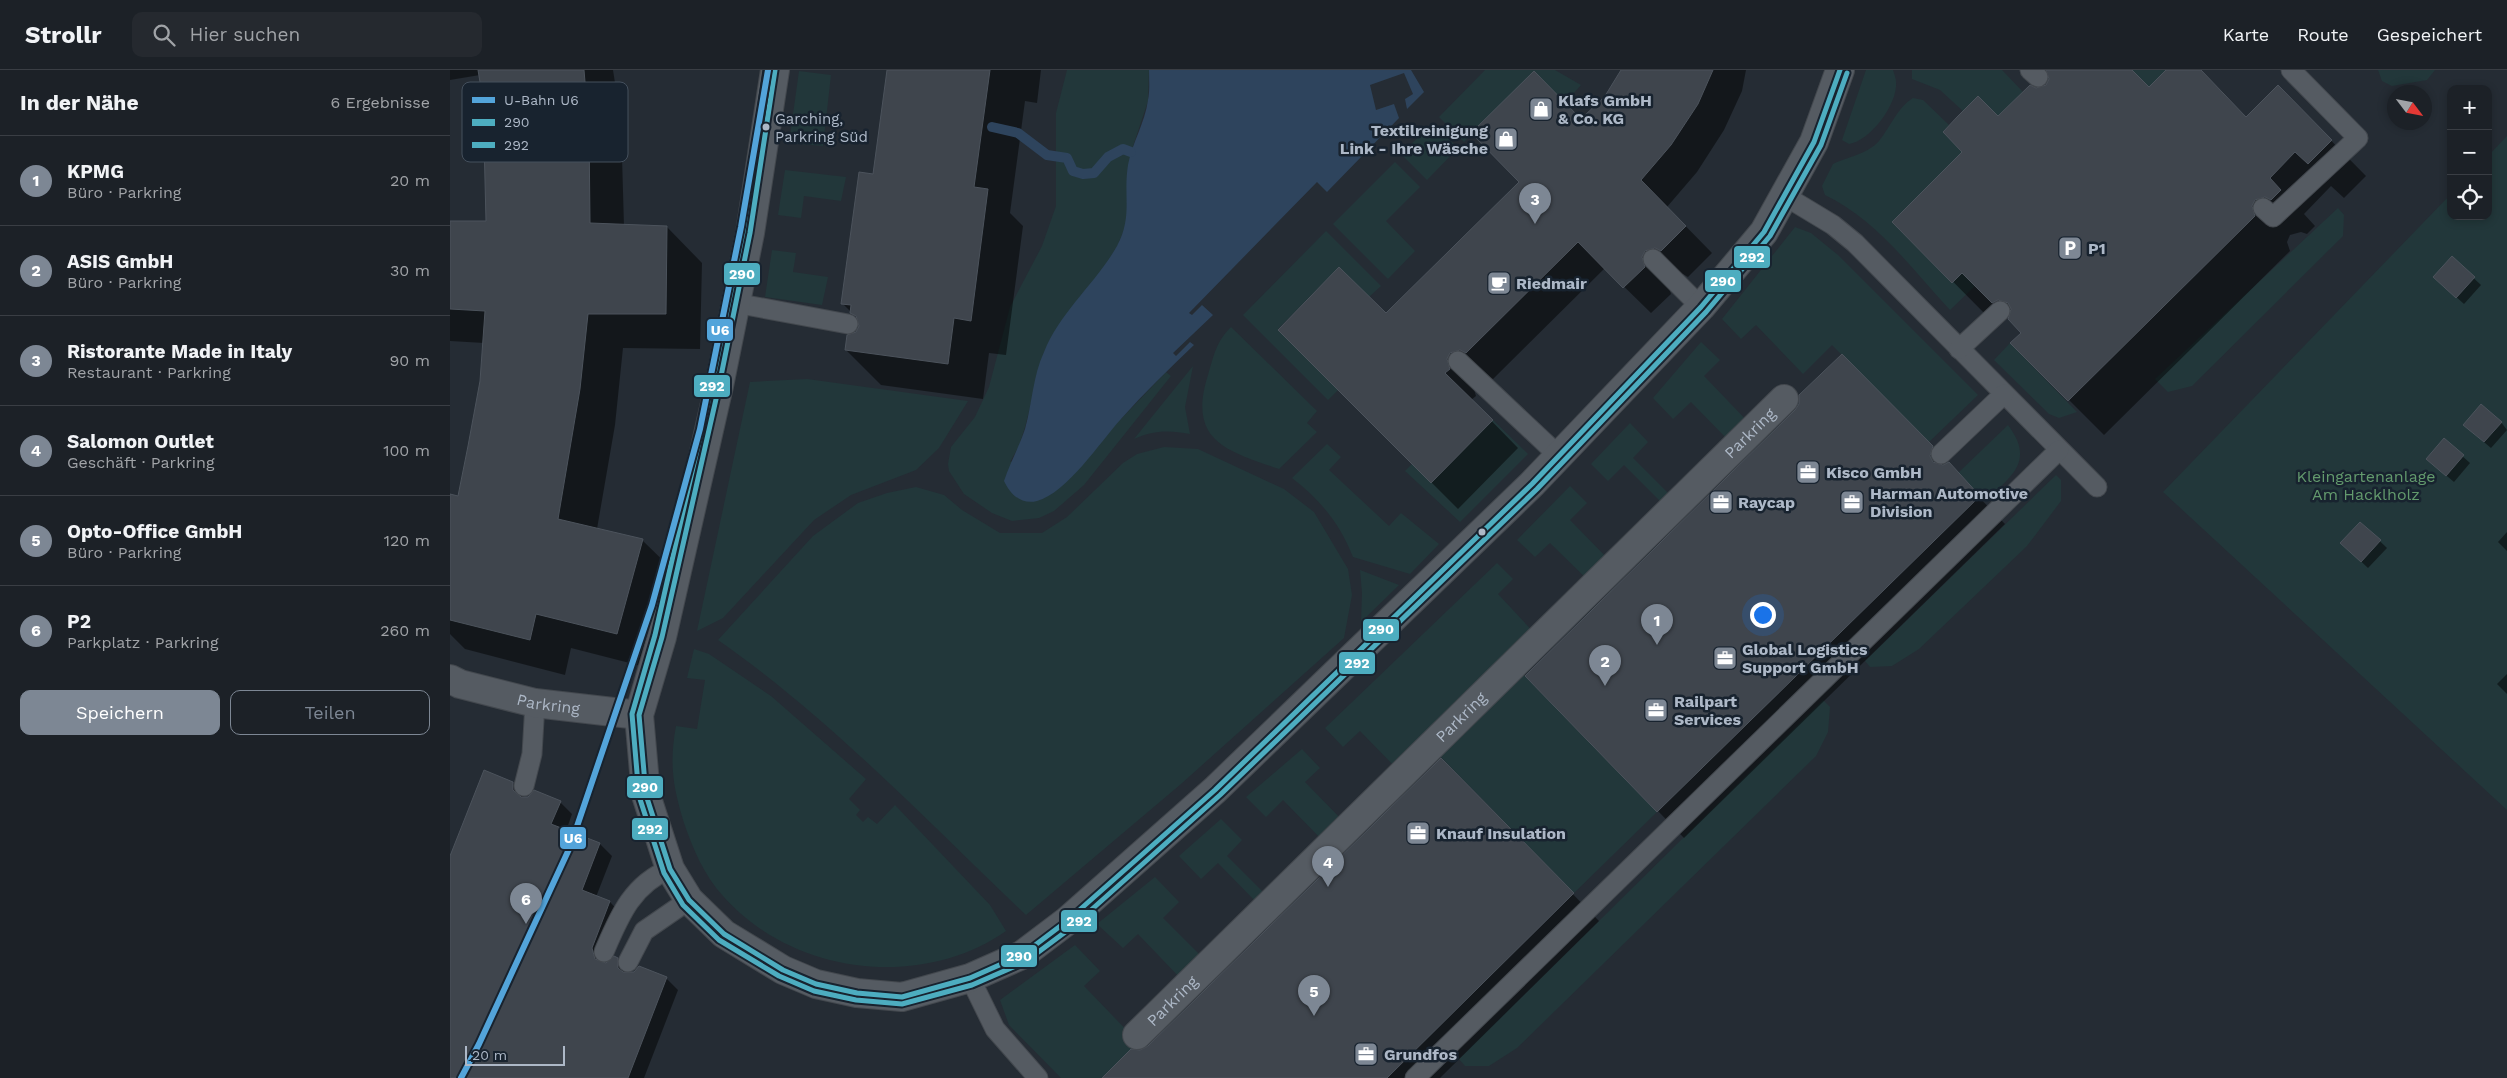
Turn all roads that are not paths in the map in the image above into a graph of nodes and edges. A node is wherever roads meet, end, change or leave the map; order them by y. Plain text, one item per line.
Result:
1 (775, 70) edge
2 (1840, 70) edge
3 (2291, 70) edge
4 (1785, 196) junction
5 (2263, 208) dead end
6 (1653, 259) dead end
7 (735, 304) junction
8 (1702, 308) junction
9 (2000, 311) dead end
10 (848, 324) dead end
11 (1959, 349) junction
12 (1458, 361) dead end
13 (2004, 394) junction
14 (1784, 399) dead end
15 (2059, 450) junction
16 (1941, 454) dead end
17 (1559, 456) junction
18 (2097, 487) dead end
19 (453, 684) edge
20 (535, 702) junction
21 (639, 715) junction
22 (524, 786) dead end
23 (670, 868) junction
24 (689, 900) junction
25 (604, 952) dead end
26 (628, 962) dead end
27 (970, 978) junction
28 (1137, 1035) dead end
29 (1424, 1075) edge
30 (1038, 1078) edge

1 - 7 street
2 - 4 street
3 - 5 lane
4 - 8 street
4 - 11 lane
6 - 8 lane
7 - 10 lane
7 - 21 street
8 - 17 street
9 - 11 lane
11 - 13 lane
12 - 17 lane
13 - 15 lane
13 - 16 lane
14 - 28 street, Parkring
15 - 18 lane
15 - 29 lane
17 - 27 street
19 - 20 street, Parkring
20 - 21 street, Parkring
20 - 22 lane
21 - 23 street
23 - 24 street
23 - 25 lane
24 - 26 lane
24 - 27 street
27 - 30 lane

